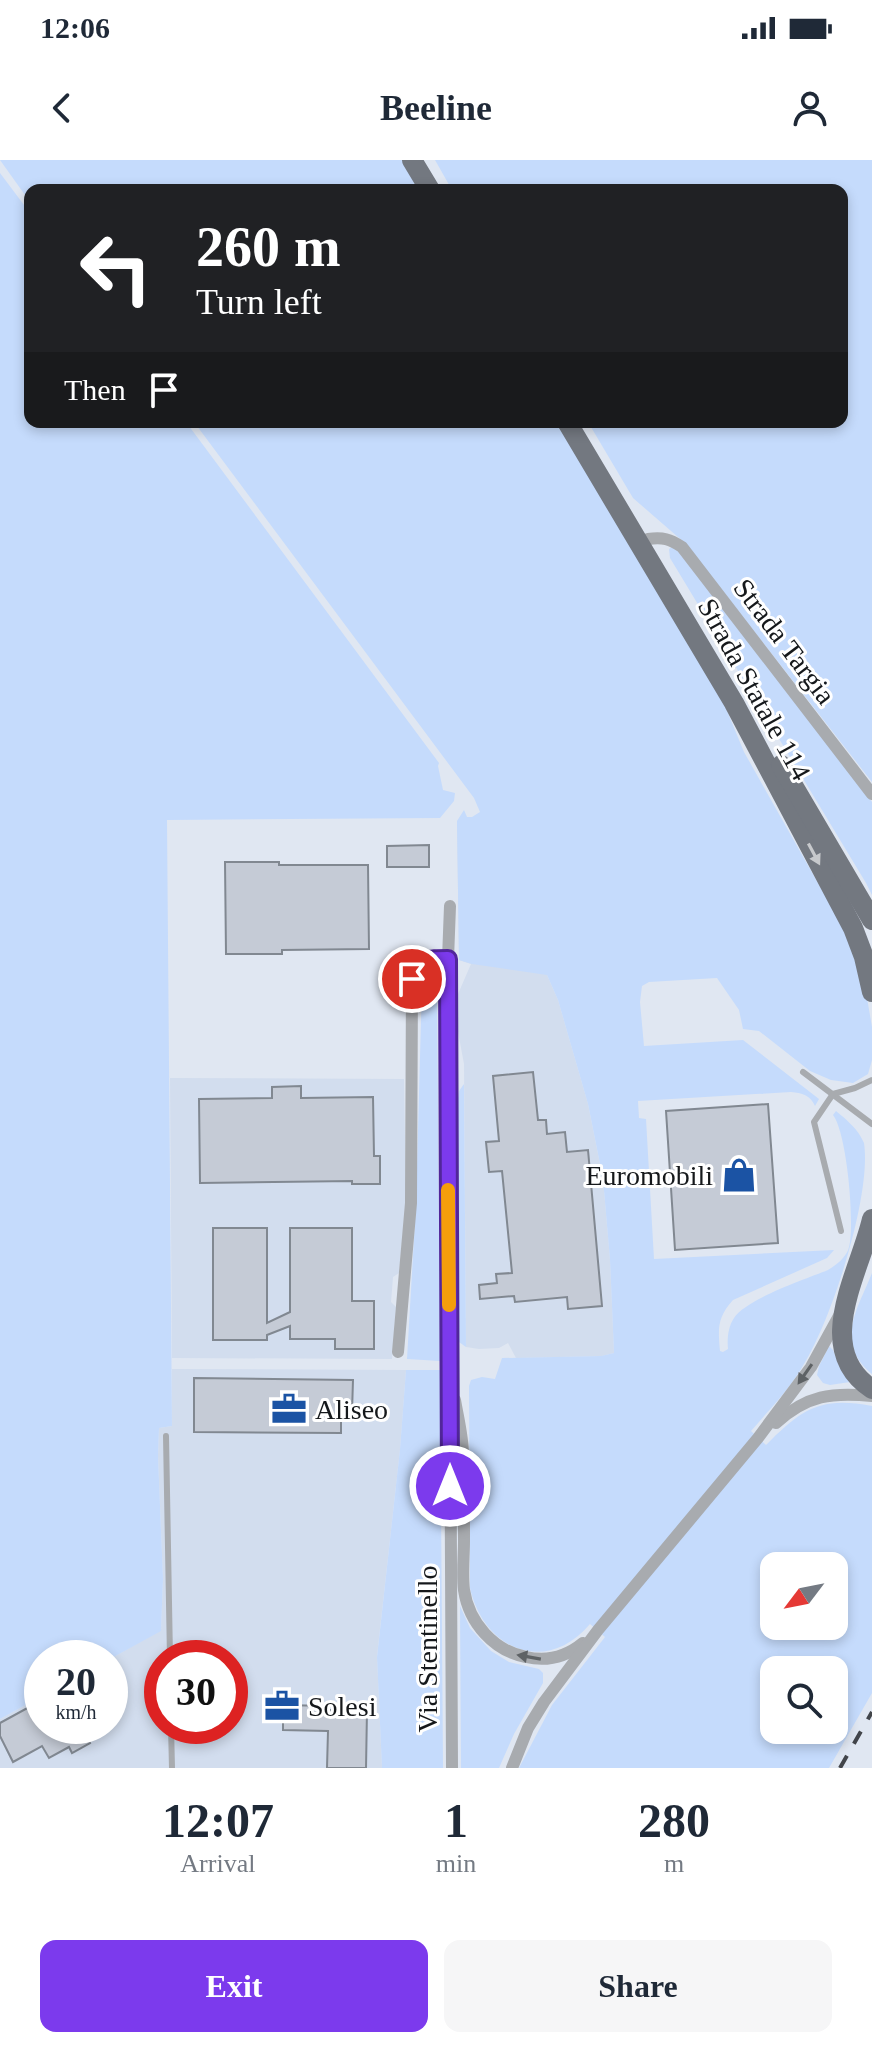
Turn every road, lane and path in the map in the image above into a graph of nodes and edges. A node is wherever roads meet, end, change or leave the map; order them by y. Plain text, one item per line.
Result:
1 (412, 160) edge
2 (427, 160) edge
3 (426, 184) edge
4 (441, 184) edge
5 (571, 428) edge
6 (583, 428) edge
7 (648, 539) junction
8 (872, 794) edge
9 (450, 906) dead end
10 (872, 920) edge
11 (448, 959) junction
12 (872, 992) edge
13 (803, 1072) dead end
14 (872, 1080) edge
15 (833, 1094) junction
16 (872, 1124) edge
17 (872, 1219) edge
18 (841, 1231) dead end
19 (872, 1247) edge
20 (846, 1301) junction
21 (398, 1352) dead end
22 (449, 1361) junction
23 (872, 1389) edge
24 (872, 1396) edge
25 (166, 1436) dead end
26 (758, 1438) junction
27 (598, 1630) junction
28 (170, 1640) edge
29 (171, 1744) edge
30 (172, 1768) edge
31 (452, 1768) edge
32 (512, 1768) edge

1 - 3 main road
2 - 4 main road
5 -> 12 main road, Strada Statale 114
6 - 7 main road, Strada Statale 114
7 - 8 street, Strada Targia
7 - 10 main road, Strada Statale 114
9 - 11 street, Via Stentinello
11 - 21 street
11 - 22 street, Via Stentinello
13 - 15 lane
14 - 15 lane
15 - 16 lane
15 - 18 lane
17 - 20 main road
19 - 20 lane
20 - 23 main road
20 -> 26 street
27 -> 22 street
22 - 31 street, Via Stentinello
24 - 26 street
25 - 28 lane
26 - 27 street
27 - 32 street
29 - 30 lane

